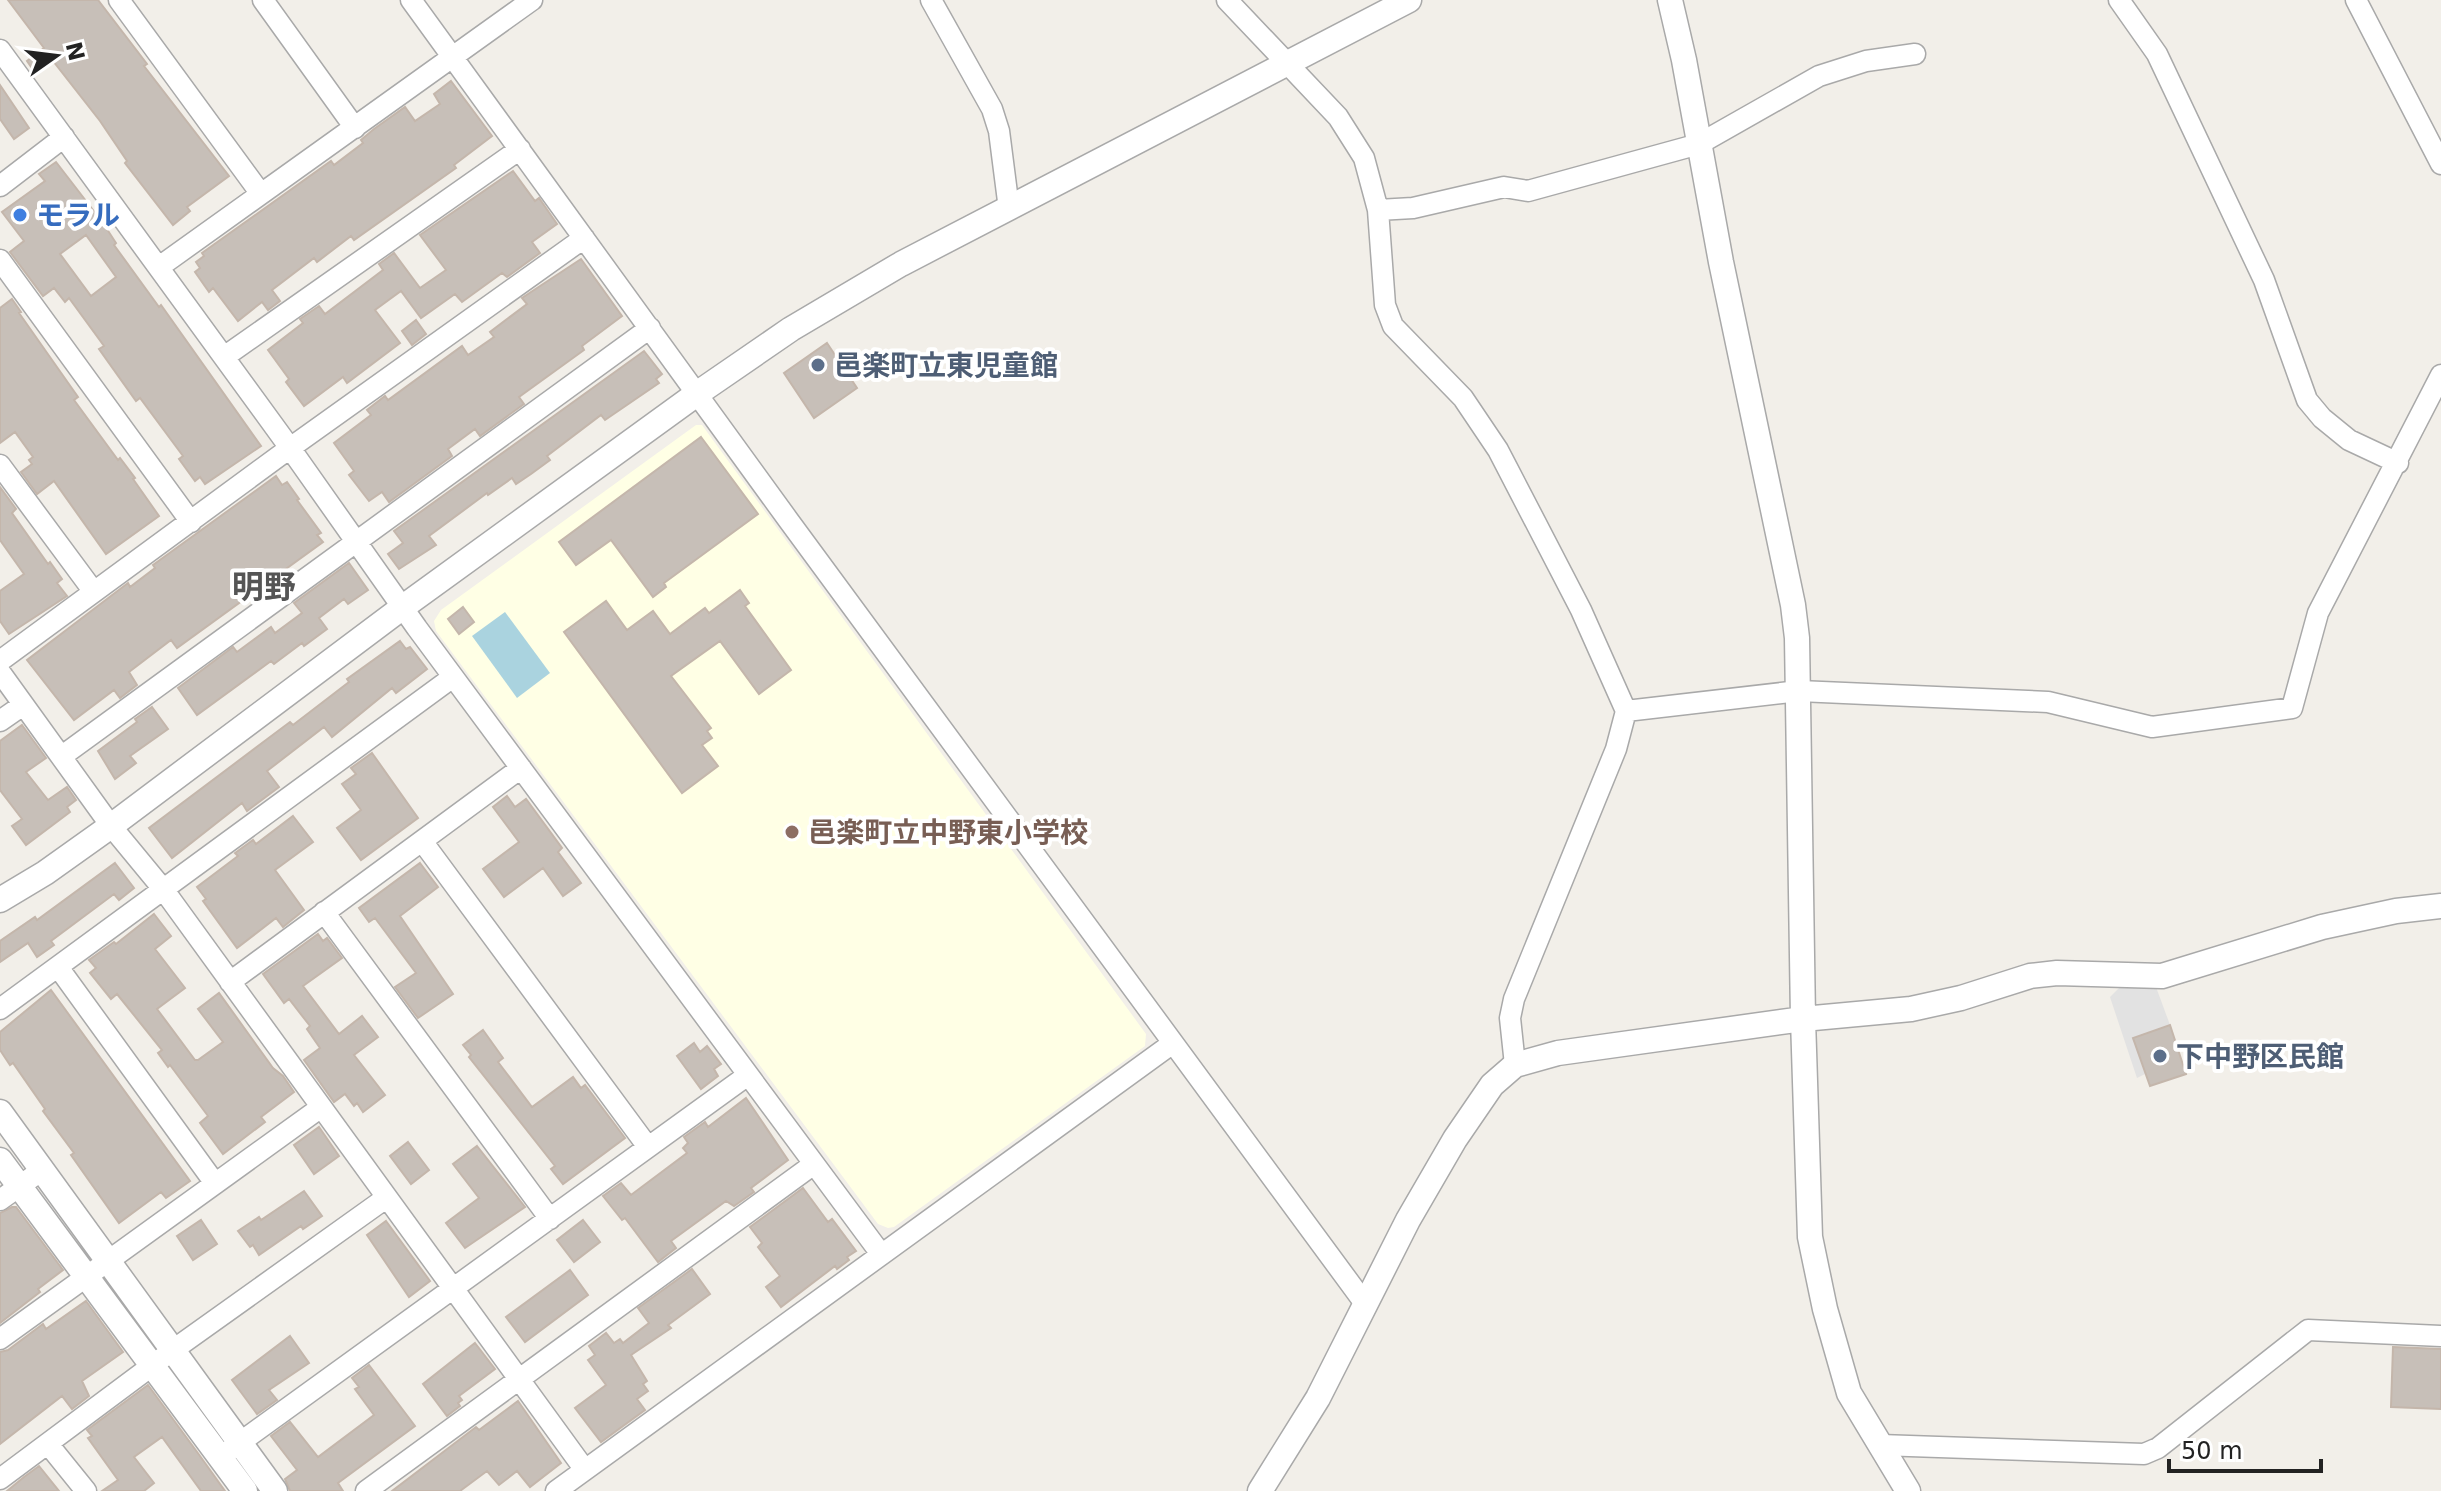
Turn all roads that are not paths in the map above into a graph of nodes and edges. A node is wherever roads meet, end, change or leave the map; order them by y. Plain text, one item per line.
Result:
1 (119, 0) edge
2 (263, 0) edge
3 (411, 0) edge
4 (532, 0) edge
5 (931, 0) edge
6 (1227, 0) edge
7 (1409, 0) edge
8 (1670, 0) edge
9 (2119, 0) edge
10 (2356, 0) edge
11 (0, 50) edge
12 (1915, 54) dead end
13 (454, 58) junction
14 (1287, 64) junction
15 (355, 128) junction
16 (64, 137) junction
17 (1699, 144) junction
18 (520, 149) junction
19 (2441, 164) edge
20 (0, 186) edge
21 (261, 194) junction
22 (1009, 209) junction
23 (1378, 210) junction
24 (584, 238) junction
25 (0, 260) edge
26 (159, 267) junction
27 (650, 328) junction
28 (224, 357) junction
29 (2441, 375) edge
30 (698, 393) junction
31 (290, 448) junction
32 (2398, 463) junction
33 (0, 465) edge
34 (191, 522) junction
35 (355, 541) junction
36 (94, 592) junction
37 (403, 607) junction
38 (0, 661) edge
39 (0, 672) edge
40 (453, 677) junction
41 (1799, 691) junction
42 (23, 705) junction
43 (1626, 711) junction
44 (0, 721) edge
45 (62, 756) junction
46 (521, 768) junction
47 (111, 826) junction
48 (422, 841) junction
49 (163, 889) junction
50 (0, 900) edge
51 (2441, 906) edge
52 (324, 912) junction
53 (58, 967) junction
54 (230, 982) junction
55 (0, 1009) edge
56 (1803, 1019) junction
57 (1173, 1043) junction
58 (1515, 1065) junction
59 (748, 1075) junction
60 (320, 1108) junction
61 (0, 1112) edge
62 (648, 1147) junction
63 (0, 1160) edge
64 (814, 1164) junction
65 (42, 1170) junction
66 (214, 1182) junction
67 (10, 1193) edge
68 (386, 1198) junction
69 (550, 1219) junction
70 (881, 1254) junction
71 (107, 1260) junction
72 (86, 1276) junction
73 (453, 1289) junction
74 (1366, 1305) junction
75 (2441, 1336) edge
76 (0, 1339) edge
77 (173, 1350) junction
78 (153, 1365) junction
79 (518, 1380) junction
80 (48, 1444) junction
81 (1880, 1445) junction
82 (230, 1450) junction
83 (585, 1470) junction
84 (0, 1479) edge
85 (86, 1491) edge
86 (245, 1491) edge
87 (275, 1491) edge
88 (366, 1491) edge
89 (556, 1491) edge
90 (1260, 1491) edge
91 (1908, 1491) edge

1 - 21 street
2 - 15 street
3 - 13 street
4 - 13 street
5 - 22 street
6 - 14 street
7 - 14 street
8 - 17 street
9 - 32 street
10 - 19 street
11 - 16 street
12 - 17 street
13 - 15 street
13 - 18 street
14 - 22 street
14 - 23 street
15 - 21 street
16 - 20 street
16 - 26 street
17 - 23 street
17 - 41 street
18 - 24 street
18 - 28 street
21 - 26 street
22 - 30 street
23 - 43 street
24 - 27 street
24 - 31 street
25 - 34 street
26 - 28 street
27 - 30 street
27 - 35 street
28 - 31 street
29 - 32 street
30 - 37 street
30 - 57 street
31 - 34 street
31 - 35 street
32 - 41 street
33 - 36 street
34 - 36 street
35 - 37 street
35 - 45 street
36 - 38 street
37 - 40 street
37 - 47 street
39 - 42 street
40 - 46 street
40 - 49 street
41 - 43 street
41 - 56 street
42 - 44 street
42 - 45 street
43 - 58 street
45 - 47 street
46 - 48 street
46 - 59 street
47 - 49 street
47 - 50 street
48 - 52 street
48 - 62 street
49 - 53 street
49 - 54 street
51 - 56 street
52 - 54 street
52 - 69 street
53 - 55 street
53 - 66 street
54 - 60 street
56 - 58 street
56 - 81 street
57 - 70 street
57 - 74 street
58 - 74 street
59 - 62 street
59 - 64 street
60 - 66 street
60 - 68 street
61 - 65 street
62 - 69 street
63 - 67 street
64 - 70 street
64 - 79 street
65 - 67 street
65 - 71 street
66 - 71 street
67 - 72 street
68 - 73 street
68 - 77 street
69 - 73 street
70 - 83 street
71 - 72 street
71 - 77 street
72 - 76 street
72 - 78 street
73 - 79 street
73 - 82 street
74 - 90 street
75 - 81 street
77 - 78 street
77 - 82 street
78 - 80 street
78 - 82 street
79 - 83 street
79 - 88 street
80 - 84 street
80 - 85 street
81 - 91 street
82 - 86 street
82 - 87 street
83 - 89 street

